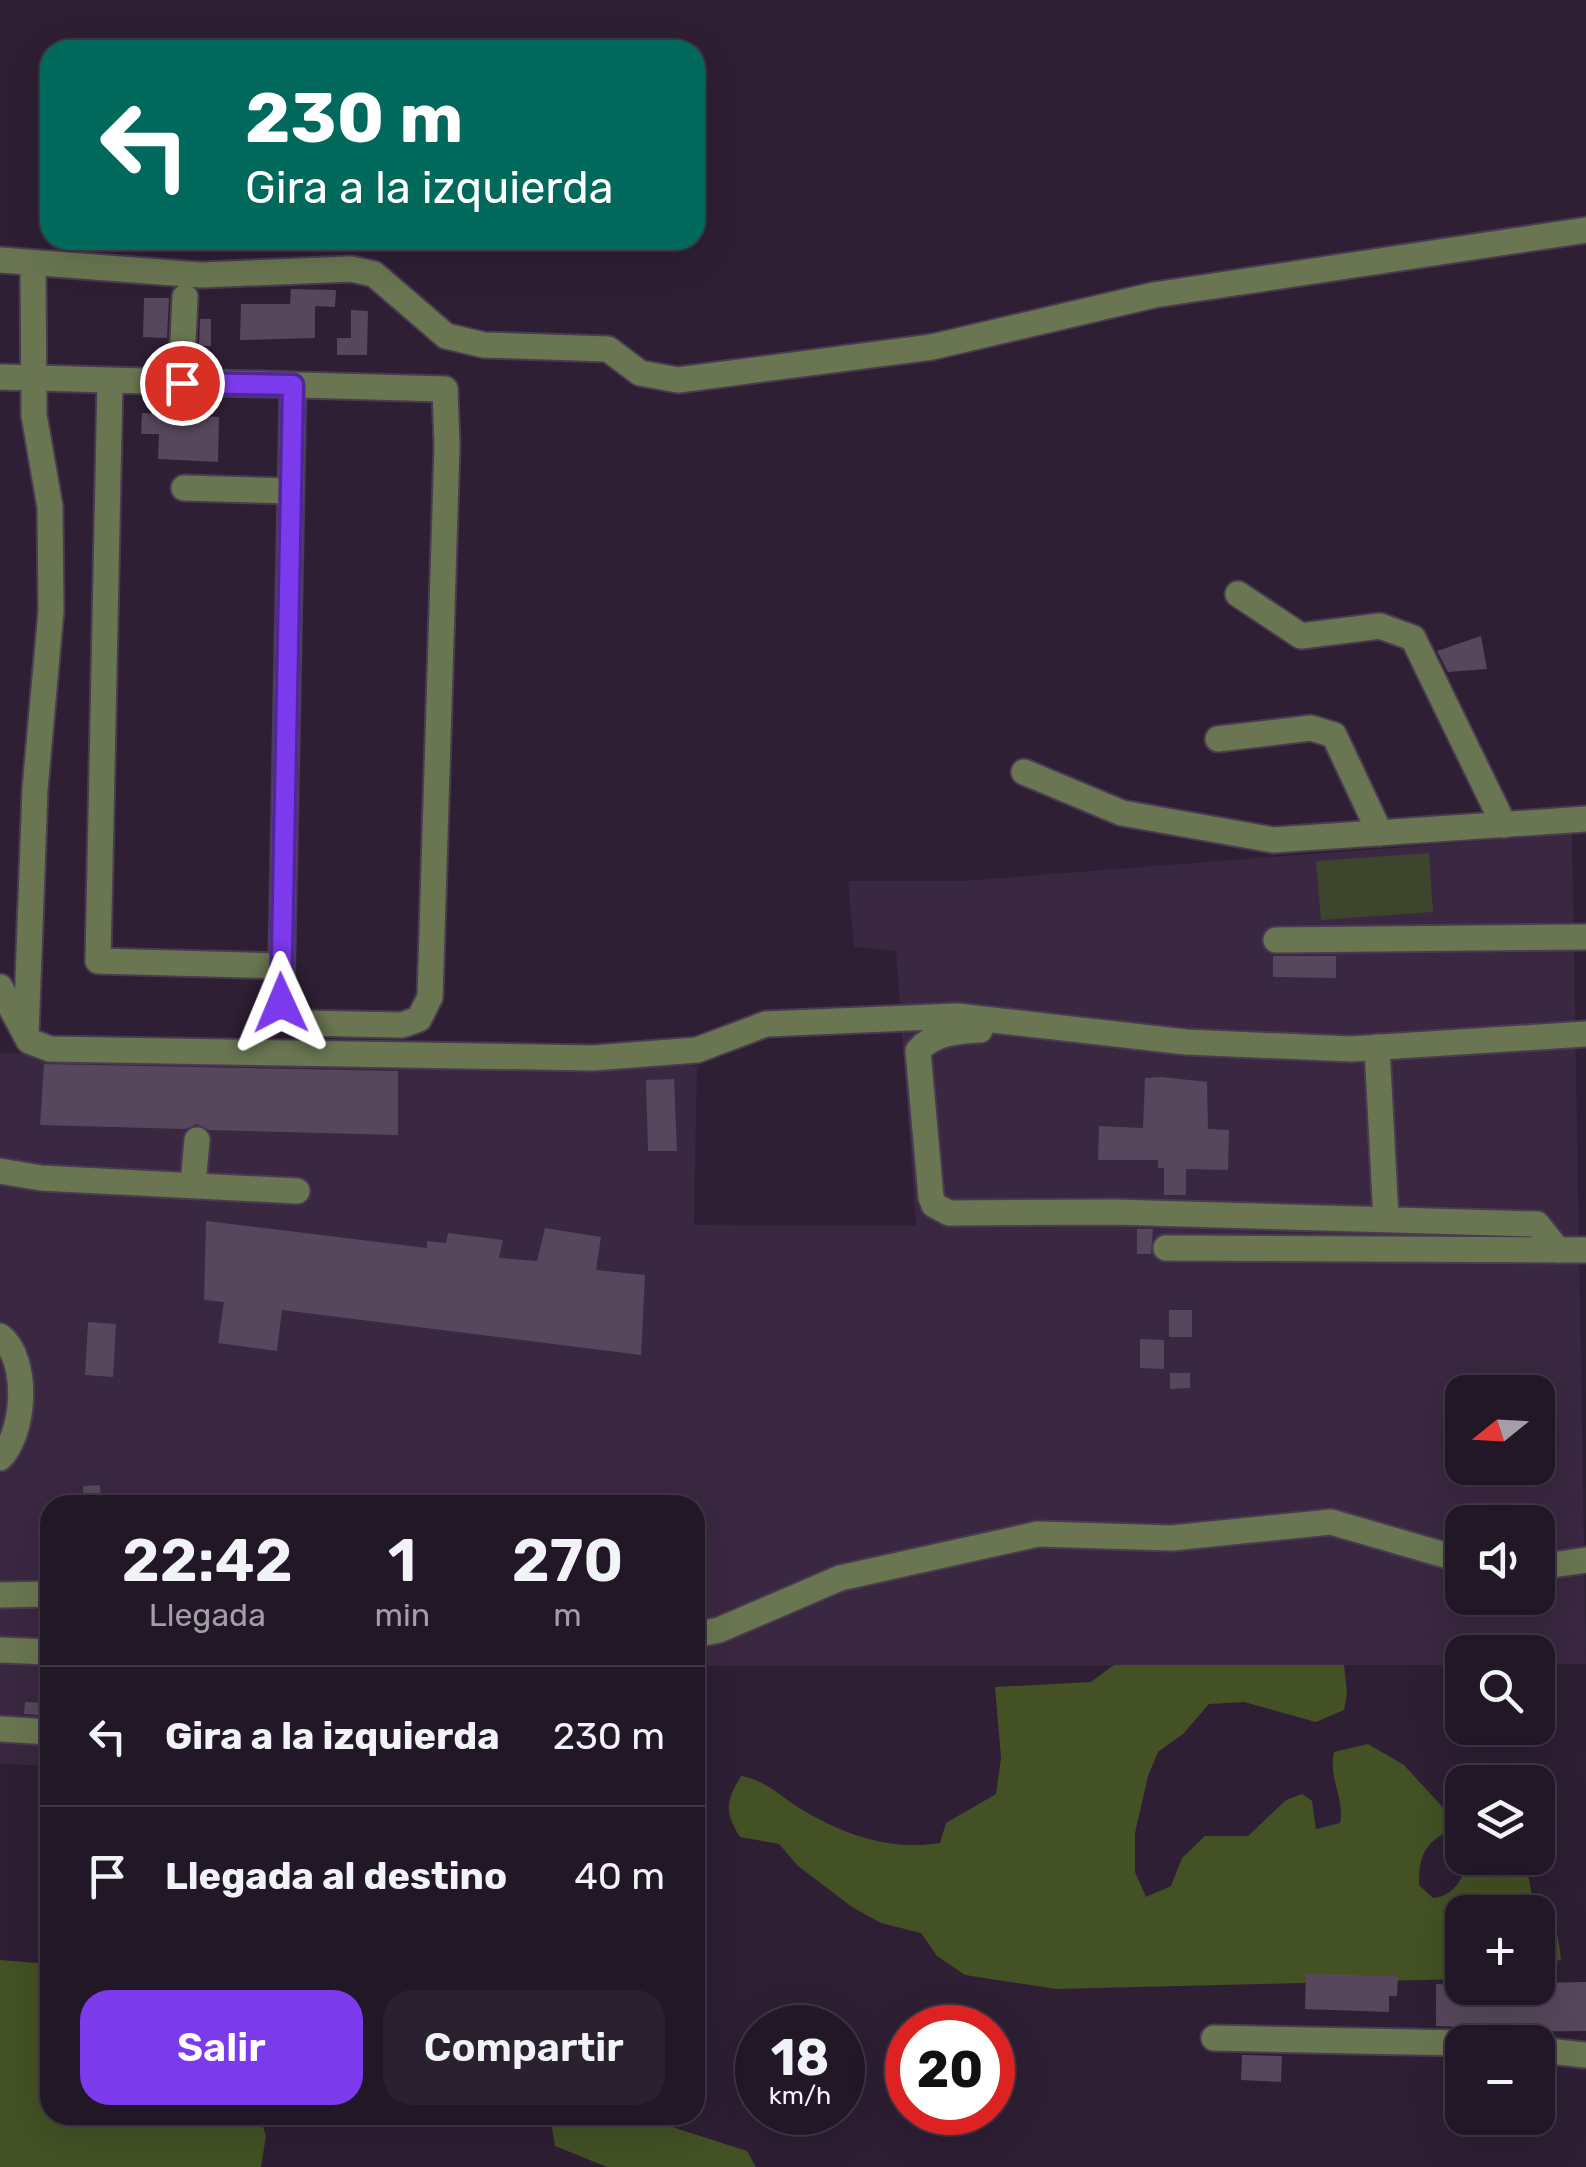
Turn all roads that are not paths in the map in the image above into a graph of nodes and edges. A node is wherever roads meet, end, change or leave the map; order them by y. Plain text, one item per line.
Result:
1 (1586, 230) edge
2 (0, 260) edge
3 (33, 263) junction
4 (185, 297) dead end
5 (0, 377) edge
6 (33, 380) junction
7 (110, 382) junction
8 (182, 383) junction
9 (293, 385) junction
10 (184, 488) dead end
11 (290, 492) junction
12 (1238, 594) dead end
13 (1218, 739) dead end
14 (1024, 772) dead end
15 (1586, 819) edge
16 (1504, 825) junction
17 (1380, 833) junction
18 (1586, 937) edge
19 (1276, 940) dead end
20 (280, 966) junction
21 (0, 988) edge
22 (1044, 1026) junction
23 (26, 1034) junction
24 (1586, 1034) edge
25 (1377, 1047) junction
26 (197, 1140) dead end
27 (0, 1171) edge
28 (193, 1186) junction
29 (298, 1191) dead end
30 (1386, 1219) junction
31 (1166, 1248) dead end
32 (1558, 1250) junction
33 (1586, 1250) edge
34 (0, 1336) edge
35 (0, 1458) edge
36 (1445, 1555) edge
37 (1586, 1560) edge
38 (1555, 1565) edge
39 (40, 1594) edge
40 (0, 1595) edge
41 (705, 1633) edge
42 (0, 1650) edge
43 (40, 1652) edge
44 (0, 1730) edge
45 (40, 1732) edge
46 (1214, 2038) dead end
47 (1445, 2042) edge
48 (1555, 2052) edge
49 (1586, 2056) edge

1 - 3 lane
2 - 3 lane
3 - 6 lane
4 - 8 lane
5 - 6 lane
6 - 7 lane
6 - 23 lane
7 - 8 lane
7 - 20 lane
8 - 9 lane
9 - 11 lane
9 - 20 lane
10 - 11 lane
11 - 20 lane
12 - 16 lane
13 - 17 lane
14 - 17 lane
15 - 16 lane
16 - 17 lane
18 - 19 lane
21 - 23 lane
22 - 23 lane
22 - 25 lane
22 - 30 lane
24 - 25 lane
25 - 30 lane
26 - 28 lane
27 - 28 lane
28 - 29 lane
30 - 32 lane
31 - 32 lane
32 - 33 lane
34 - 35 lane
36 - 41 lane
37 - 38 lane
39 - 40 lane
42 - 43 lane
44 - 45 lane
46 - 47 lane
48 - 49 lane

